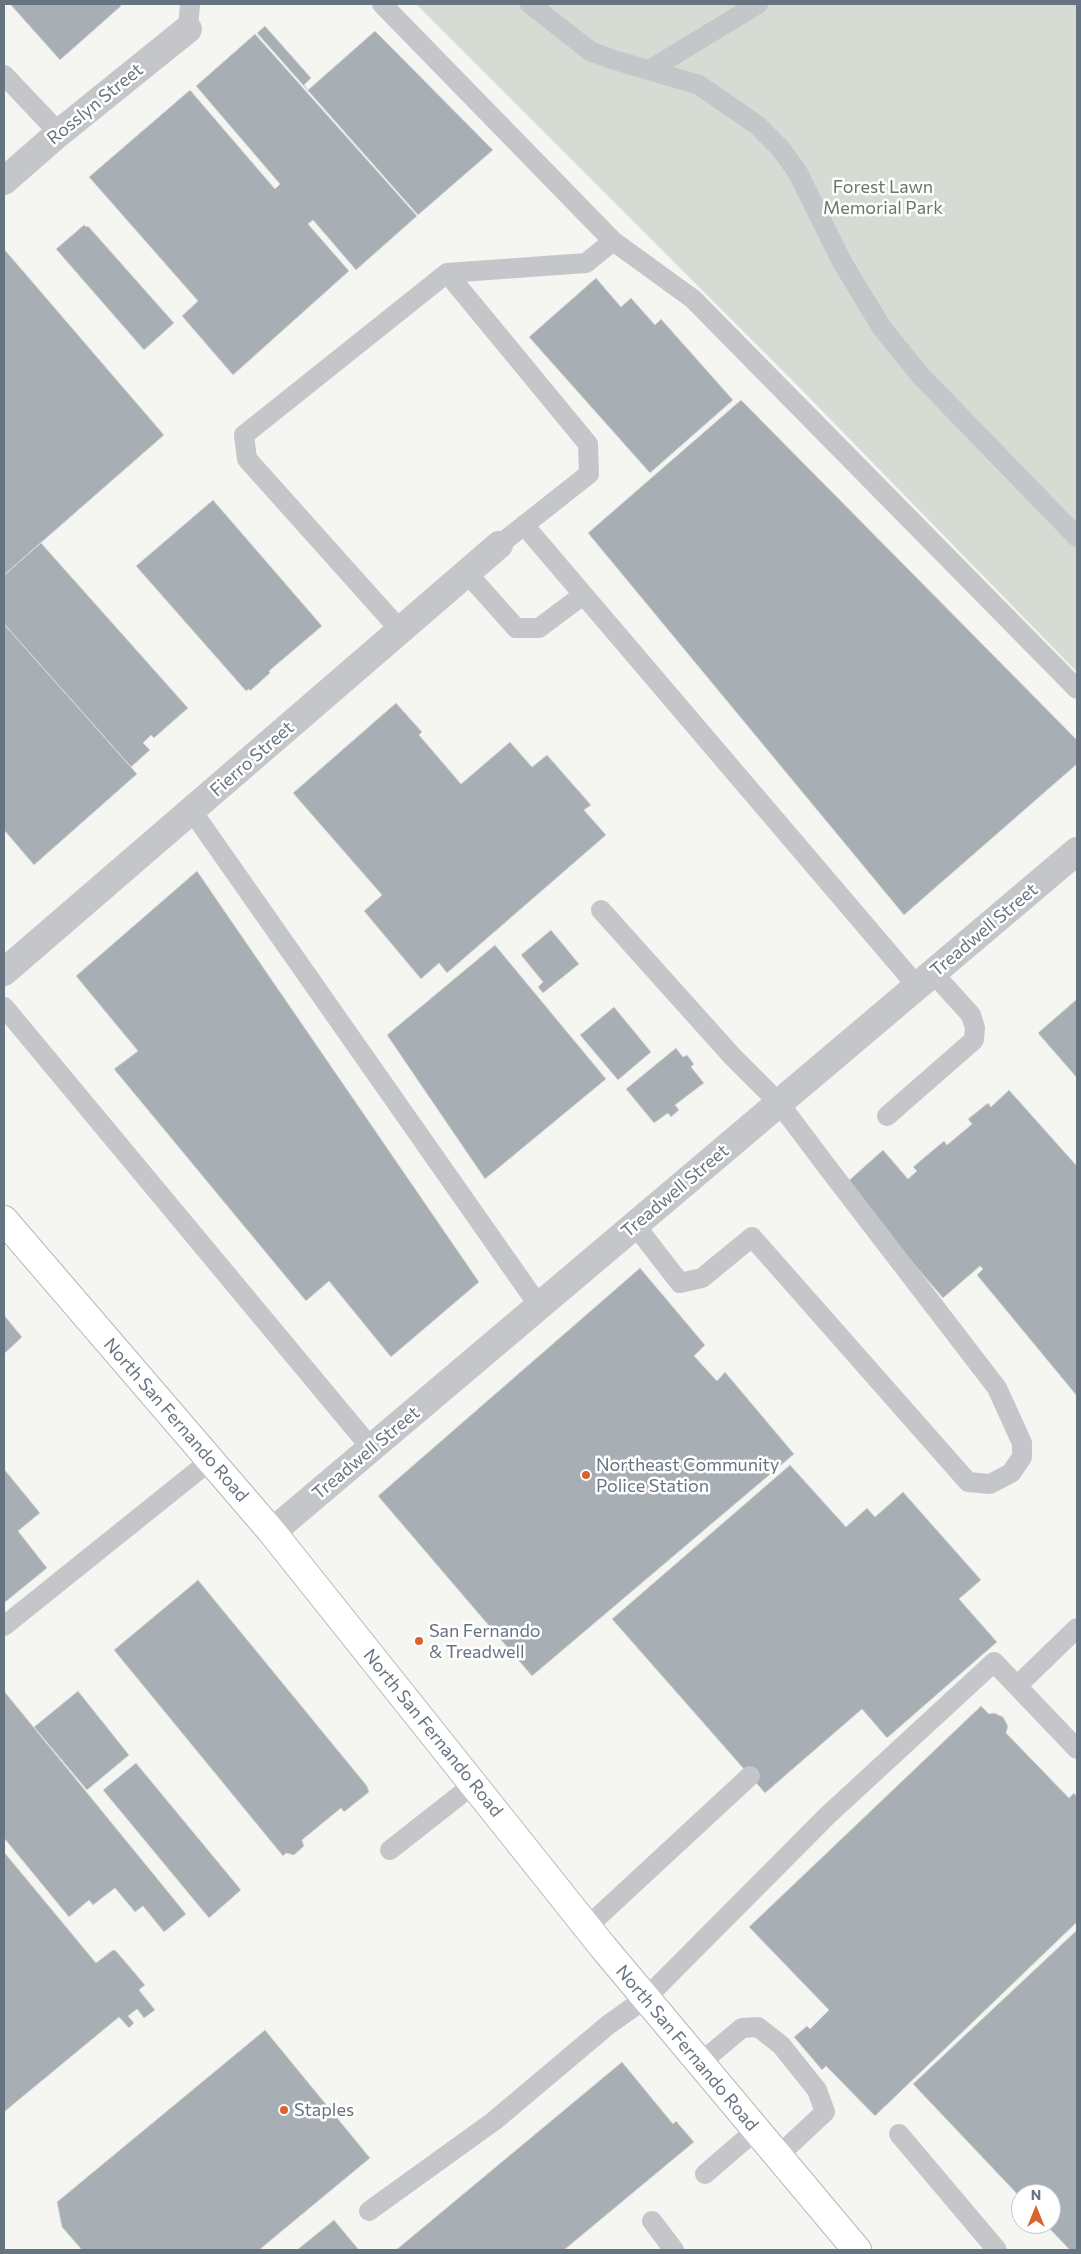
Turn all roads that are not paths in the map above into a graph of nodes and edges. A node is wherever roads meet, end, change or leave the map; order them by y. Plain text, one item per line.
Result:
1 (382, 4) edge
2 (530, 4) edge
3 (758, 4) edge
4 (189, 17) edge
5 (651, 69) junction
6 (4, 75) edge
7 (60, 133) junction
8 (4, 181) edge
9 (614, 241) junction
10 (447, 273) junction
11 (524, 525) junction
12 (1077, 537) edge
13 (500, 544) joint
14 (467, 573) junction
15 (583, 595) junction
16 (401, 632) junction
17 (1077, 688) edge
18 (192, 811) junction
19 (1077, 851) edge
20 (601, 910) dead end
21 (4, 972) edge
22 (925, 979) junction
23 (4, 1007) edge
24 (779, 1103) junction
25 (887, 1116) dead end
26 (4, 1220) edge
27 (635, 1225) junction
28 (539, 1306) junction
29 (371, 1448) junction
30 (211, 1460) junction
31 (272, 1532) junction
32 (4, 1626) edge
33 (1077, 1628) edge
34 (1017, 1686) junction
35 (1077, 1749) edge
36 (750, 1776) dead end
37 (474, 1784) junction
38 (390, 1850) dead end
39 (587, 1927) junction
40 (646, 1998) junction
41 (700, 2063) junction
42 (756, 2130) junction
43 (899, 2134) dead end
44 (778, 2156) junction
45 (705, 2174) dead end
46 (369, 2211) dead end
47 (652, 2221) dead end
48 (674, 2250) edge
49 (857, 2250) edge
50 (997, 2250) edge

1 - 9 lane
2 - 5 lane
3 - 5 lane
4 - 7 street, Rosslyn Street
5 - 12 lane
6 - 7 lane
7 - 8 street, Rosslyn Street
9 - 10 lane
9 - 17 lane
10 - 11 lane
10 - 16 lane
11 - 13 lane
11 - 15 lane
13 - 14 street, Fierro Street
14 - 15 lane
14 - 16 street, Fierro Street
15 - 22 lane
16 - 18 street, Fierro Street
18 - 21 street, Fierro Street
18 - 28 lane
19 - 22 street, Treadwell Street
20 - 24 lane
22 - 24 street, Treadwell Street
22 - 25 lane
23 - 29 lane
24 - 27 street, Treadwell Street
24 - 27 lane
26 - 30 main road, North San Fernando Road
27 - 28 street, Treadwell Street
28 - 29 street, Treadwell Street
29 - 31 street, Treadwell Street
30 - 31 main road, North San Fernando Road
30 - 32 lane
31 - 37 main road, North San Fernando Road
33 - 34 lane
34 - 35 lane
34 - 40 lane
36 - 39 lane
37 - 38 lane
37 - 39 main road, North San Fernando Road
39 - 40 main road, North San Fernando Road
40 - 41 main road, North San Fernando Road
40 - 46 lane
41 - 42 main road, North San Fernando Road
41 - 44 lane
42 - 44 main road, North San Fernando Road
42 - 45 lane
43 - 50 lane
44 - 49 main road, North San Fernando Road
47 - 48 lane

